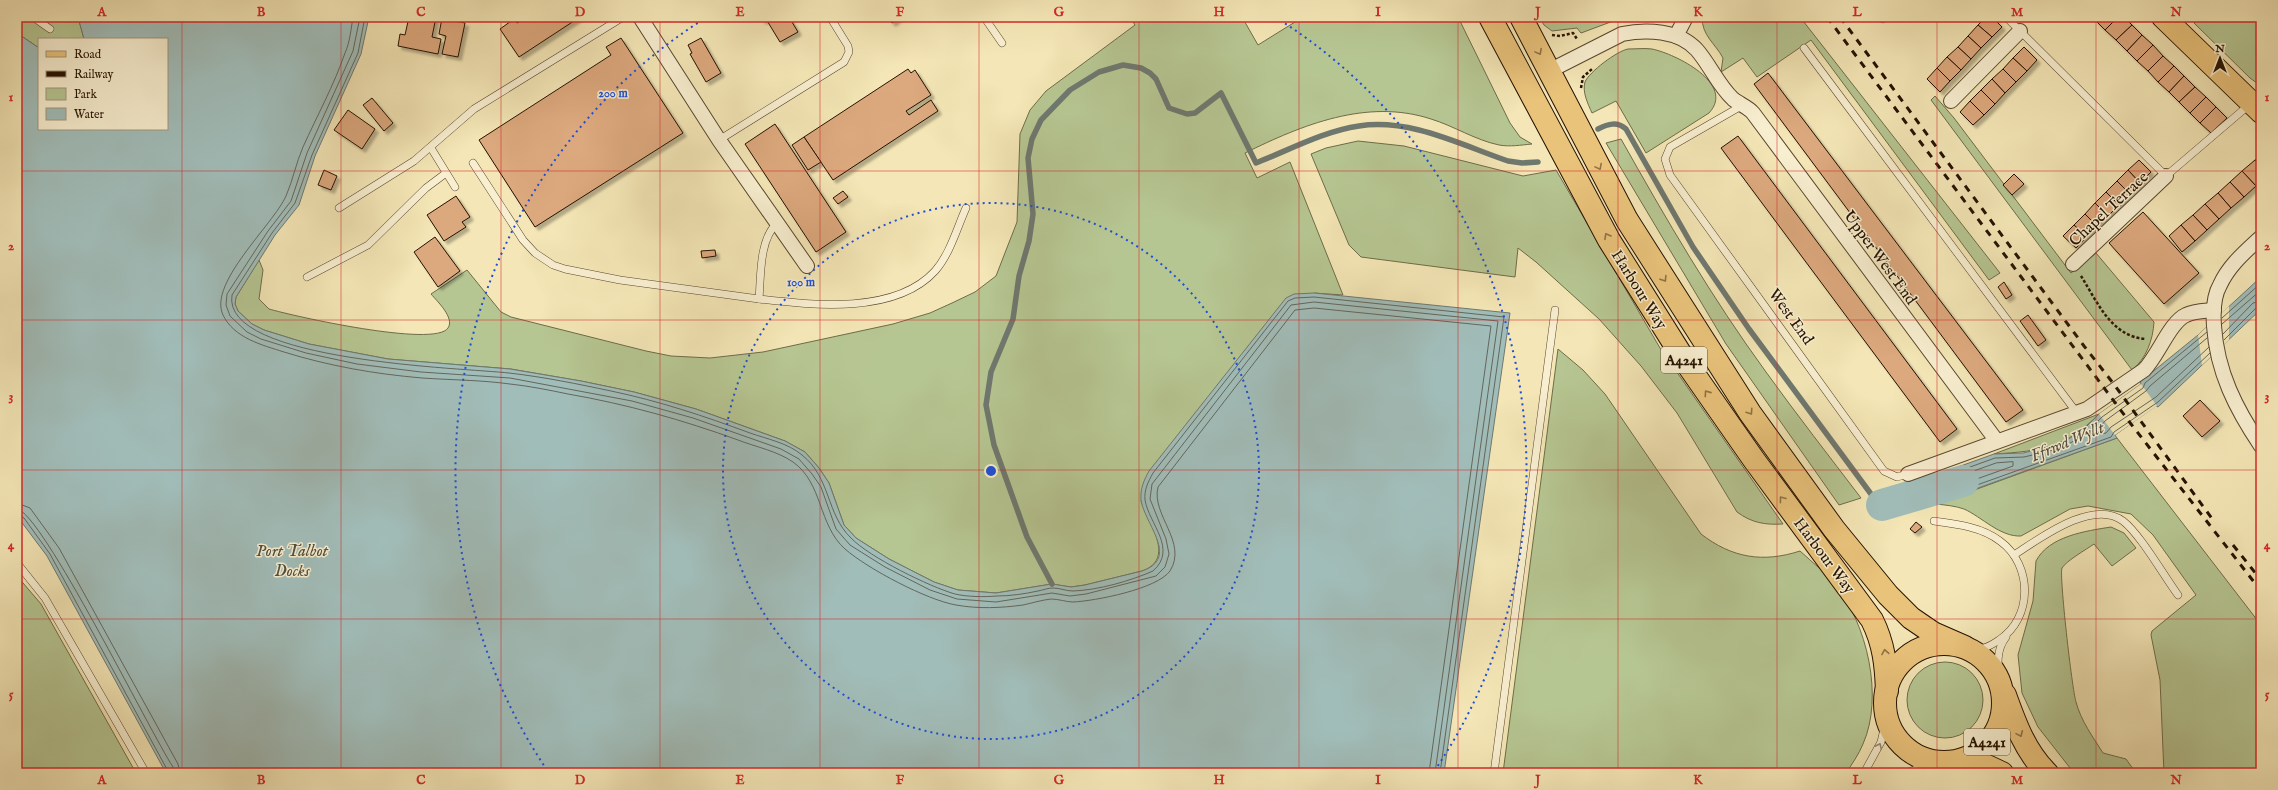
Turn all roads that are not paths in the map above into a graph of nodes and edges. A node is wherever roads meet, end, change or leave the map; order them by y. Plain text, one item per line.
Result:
1 (33, 17) edge
2 (623, 17) edge
3 (640, 17) edge
4 (830, 17) edge
5 (984, 17) edge
6 (1490, 17) edge
7 (1521, 17) edge
8 (1686, 17) edge
9 (2006, 17) edge
10 (2163, 17) edge
11 (50, 28) dead end
12 (2020, 31) junction
13 (1676, 36) junction
14 (1002, 43) dead end
15 (1804, 48) dead end
16 (1549, 71) junction
17 (1951, 101) dead end
18 (1738, 102) junction
19 (2256, 107) edge
20 (719, 140) junction
21 (431, 148) junction
22 (473, 163) dead end
23 (446, 173) junction
24 (2166, 176) junction
25 (455, 187) dead end
26 (339, 208) dead end
27 (966, 208) dead end
28 (777, 223) junction
29 (2261, 236) edge
30 (2073, 264) road end
31 (807, 266) dead end
32 (307, 277) dead end
33 (759, 299) junction
34 (1555, 310) dead end
35 (2214, 315) junction
36 (2077, 413) junction
37 (1996, 440) junction
38 (2261, 446) edge
39 (1908, 474) joint
40 (1934, 521) dead end
41 (2014, 555) junction
42 (17, 563) edge
43 (2178, 595) dead end
44 (2009, 633) junction
45 (1966, 648) junction
46 (2000, 684) junction
47 (1887, 691) junction
48 (1887, 716) junction
49 (1949, 761) junction
50 (146, 773) edge
51 (1494, 773) edge
52 (1864, 773) edge
53 (1906, 773) edge
54 (2002, 773) edge
55 (2047, 773) edge

1 - 11 lane
2 - 21 lane
3 - 20 street
4 - 20 lane
5 - 14 lane
47 -> 6 main road, Harbour Way / A4241
7 -> 16 main road, Harbour Way / A4241
8 - 13 street
9 - 12 lane
10 - 19 main road
12 - 17 street
12 - 24 lane
13 - 16 street
13 - 18 street, Upper West End
15 - 36 lane
16 -> 45 main road, Harbour Way / A4241
18 - 37 street, Upper West End
18 - 39 lane, West End
19 - 24 lane
20 - 28 street
21 - 23 lane
21 - 26 lane
22 - 33 lane
23 - 25 lane
23 - 32 lane
24 - 30 street, Chapel Terrace
27 - 33 lane
28 - 31 street
28 - 33 lane
29 - 35 street
34 - 51 lane
35 - 36 street, West End
35 - 38 street
36 - 37 street, West End
37 - 39 street, West End
40 - 41 lane
41 - 43 lane
41 - 44 lane
42 - 50 lane
44 - 45 lane
44 - 46 lane
45 - 46 main road, A4241
45 - 47 main road, A4241
46 - 49 main road, A4241
46 -> 55 main road, A4241
47 - 48 main road, A4241
48 - 49 main road, A4241
52 -> 48 lane
49 - 53 lane
49 - 54 main road, A4241

